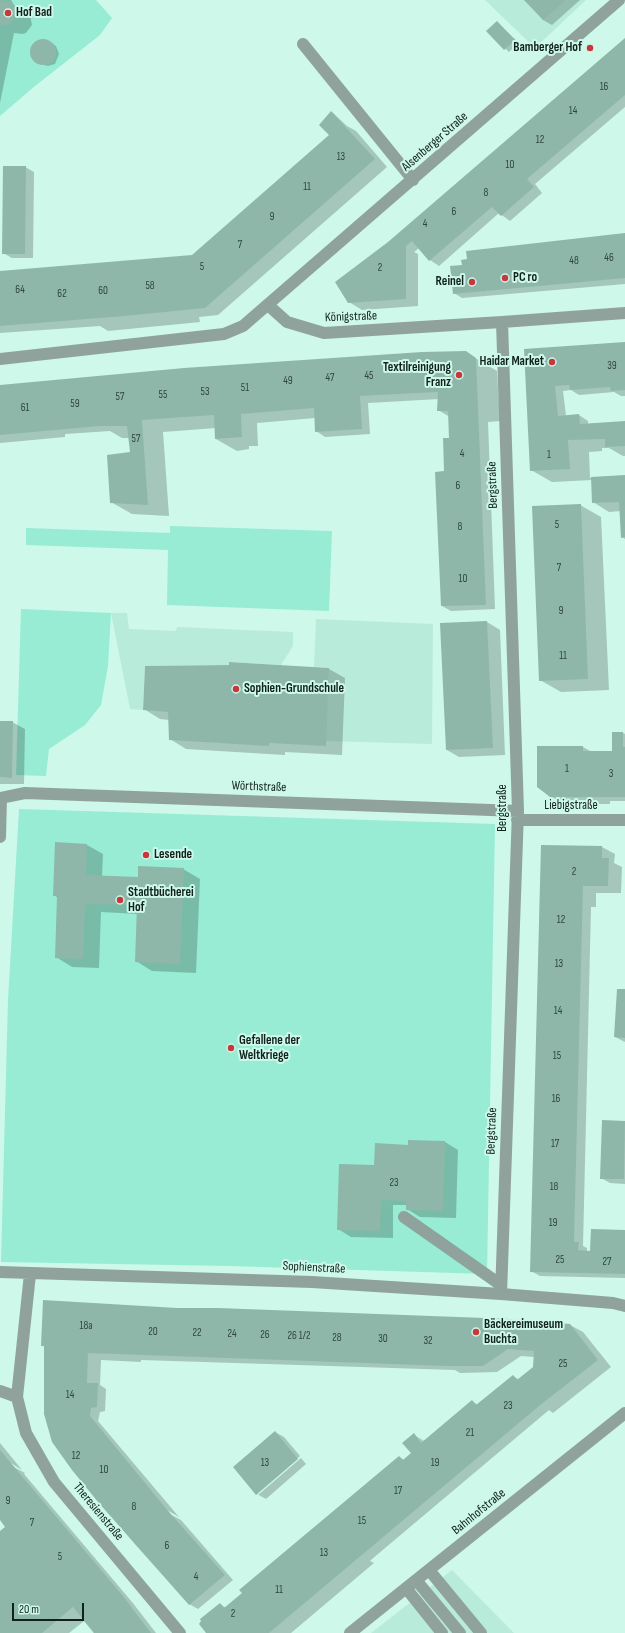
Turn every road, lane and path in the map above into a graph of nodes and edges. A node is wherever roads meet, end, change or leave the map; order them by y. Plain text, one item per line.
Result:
1 (619, 0) edge
2 (303, 44) dead end
3 (412, 180) junction
4 (268, 305) junction
5 (625, 313) edge
6 (502, 322) junction
7 (0, 359) edge
8 (1, 798) edge
9 (518, 815) junction
10 (625, 820) edge
11 (0, 837) edge
12 (404, 1217) dead end
13 (0, 1272) edge
14 (30, 1274) junction
15 (501, 1289) junction
16 (625, 1306) edge
17 (0, 1391) edge
18 (17, 1397) junction
19 (625, 1413) edge
20 (429, 1570) junction
21 (416, 1580) junction
22 (406, 1588) junction
23 (180, 1633) edge
24 (350, 1633) edge
25 (442, 1633) edge
26 (460, 1633) edge
27 (481, 1633) edge

1 - 3 street, Alsenberger Straße
2 - 3 street
3 - 4 street, Alsenberger Straße
4 - 6 street, Königstraße
4 - 7 street
5 - 6 street, Königstraße
6 - 9 street, Bergstraße
8 - 9 street, Wörthstraße
8 - 11 street
9 - 10 street, Liebigstraße
9 - 15 street, Bergstraße
12 - 15 street
13 - 14 street, Sophienstraße
14 - 15 street, Sophienstraße
14 - 18 street, Theresienstraße
15 - 16 street, Sophienstraße
17 - 18 street
18 - 23 street, Theresienstraße
19 - 20 street, Bahnhofstraße
20 - 21 street, Bahnhofstraße
20 - 27 street
21 - 22 street, Bahnhofstraße
21 - 26 street
22 - 24 street, Bahnhofstraße
22 - 25 street

